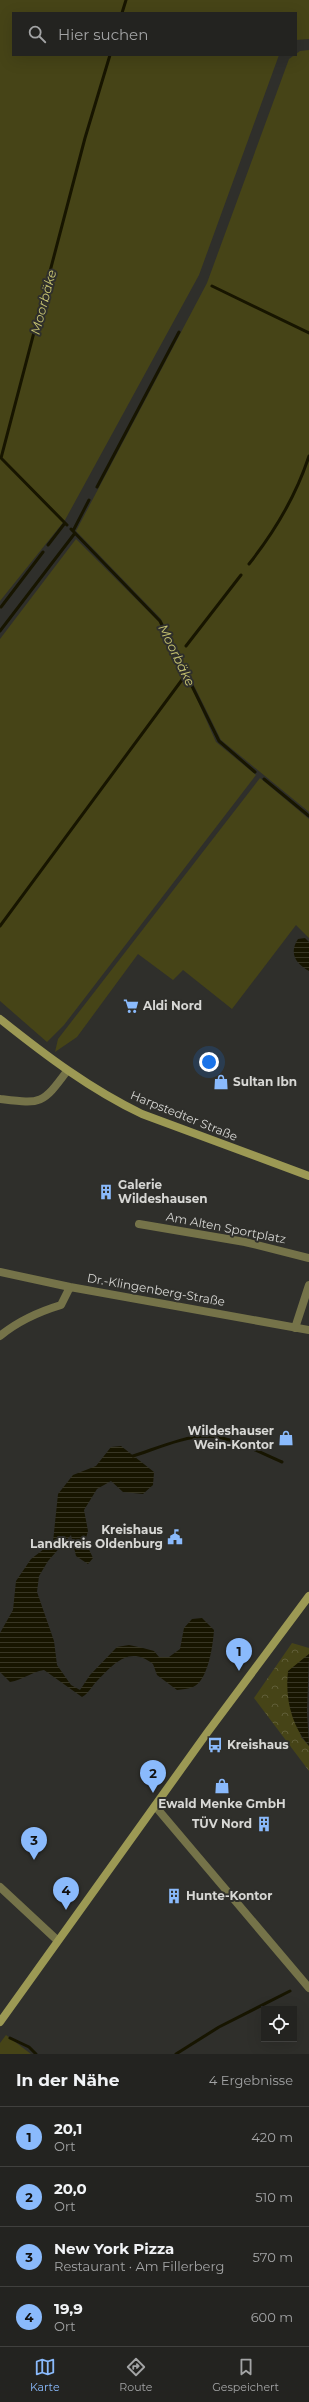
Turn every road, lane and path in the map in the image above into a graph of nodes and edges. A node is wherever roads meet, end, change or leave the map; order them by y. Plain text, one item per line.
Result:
1 (0, 1019) edge
2 (67, 1070) junction
3 (0, 1099) edge
4 (309, 1176) edge
5 (139, 1224) dead end
6 (309, 1258) edge
7 (0, 1272) edge
8 (309, 1284) edge
9 (70, 1287) junction
10 (295, 1328) junction
11 (309, 1330) edge
12 (0, 1336) edge
13 (309, 1596) edge
14 (155, 1806) junction
15 (0, 1887) edge
16 (57, 1940) junction
17 (309, 1988) edge
18 (0, 2022) edge

1 - 2 main road, Harpstedter Straße
2 - 3 street
2 - 4 main road, Harpstedter Straße
5 - 6 street, Am Alten Sportplatz
7 - 9 street, Dr.-Klingenberg-Straße
8 - 10 street
9 - 10 street, Dr.-Klingenberg-Straße
9 - 12 street
10 - 11 street, Dr.-Klingenberg-Straße
13 - 14 main road
14 - 16 main road
14 - 17 street
15 - 16 street
16 - 18 main road

